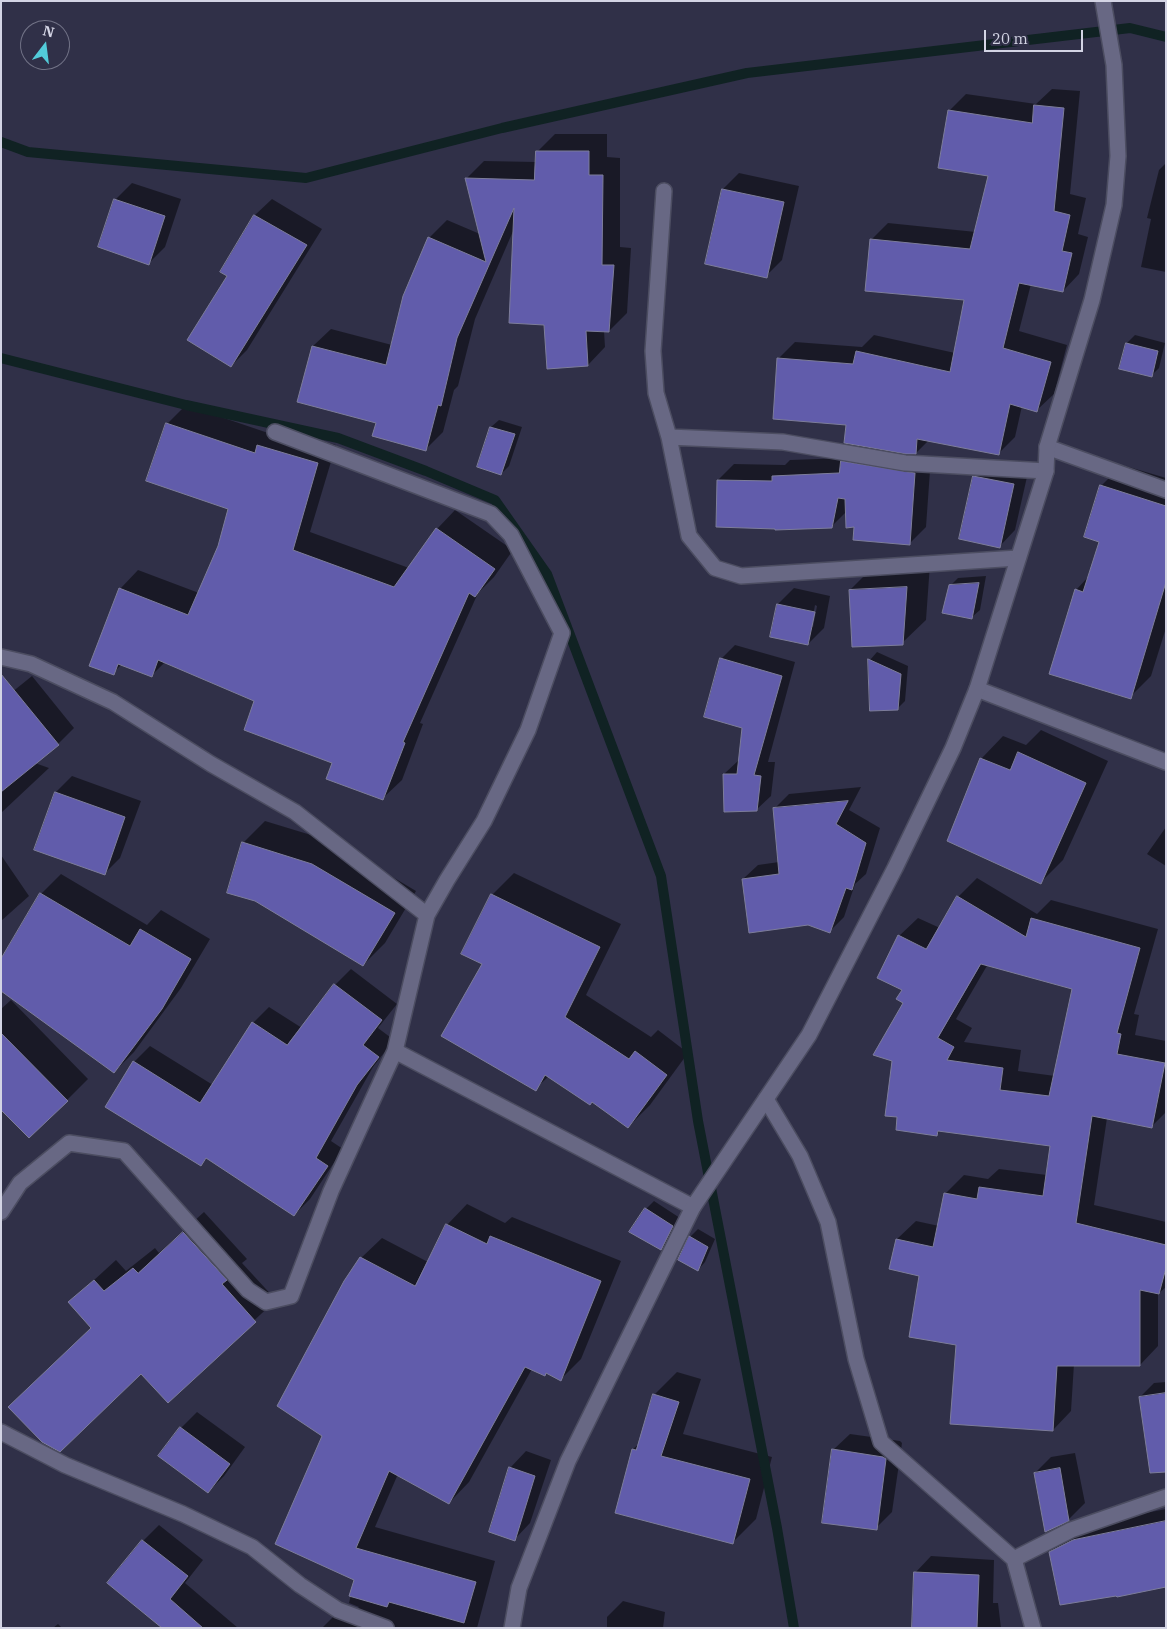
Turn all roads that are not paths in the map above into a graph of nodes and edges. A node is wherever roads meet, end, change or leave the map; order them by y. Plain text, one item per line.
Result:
1 (1103, 6) edge
2 (664, 191) dead end
3 (275, 432) dead end
4 (669, 437) junction
5 (1047, 447) junction
6 (1046, 471) junction
7 (1166, 490) edge
8 (1018, 558) junction
9 (1, 657) edge
10 (977, 688) junction
11 (1166, 762) edge
12 (427, 915) junction
13 (395, 1051) junction
14 (766, 1099) junction
15 (693, 1207) junction
16 (1, 1212) edge
17 (1, 1432) edge
18 (1166, 1498) edge
19 (1014, 1559) junction
20 (386, 1628) edge
21 (512, 1628) edge
22 (1033, 1628) edge

1 - 5 street
2 - 4 street
3 - 12 street
4 - 6 street
4 - 8 street
5 - 6 street
5 - 7 street
6 - 8 street
8 - 10 street
9 - 12 street
10 - 11 street
10 - 14 street
12 - 13 street
13 - 15 street
13 - 16 street
14 - 15 street
14 - 19 street
15 - 21 street
17 - 20 street
18 - 19 street
19 - 22 street

